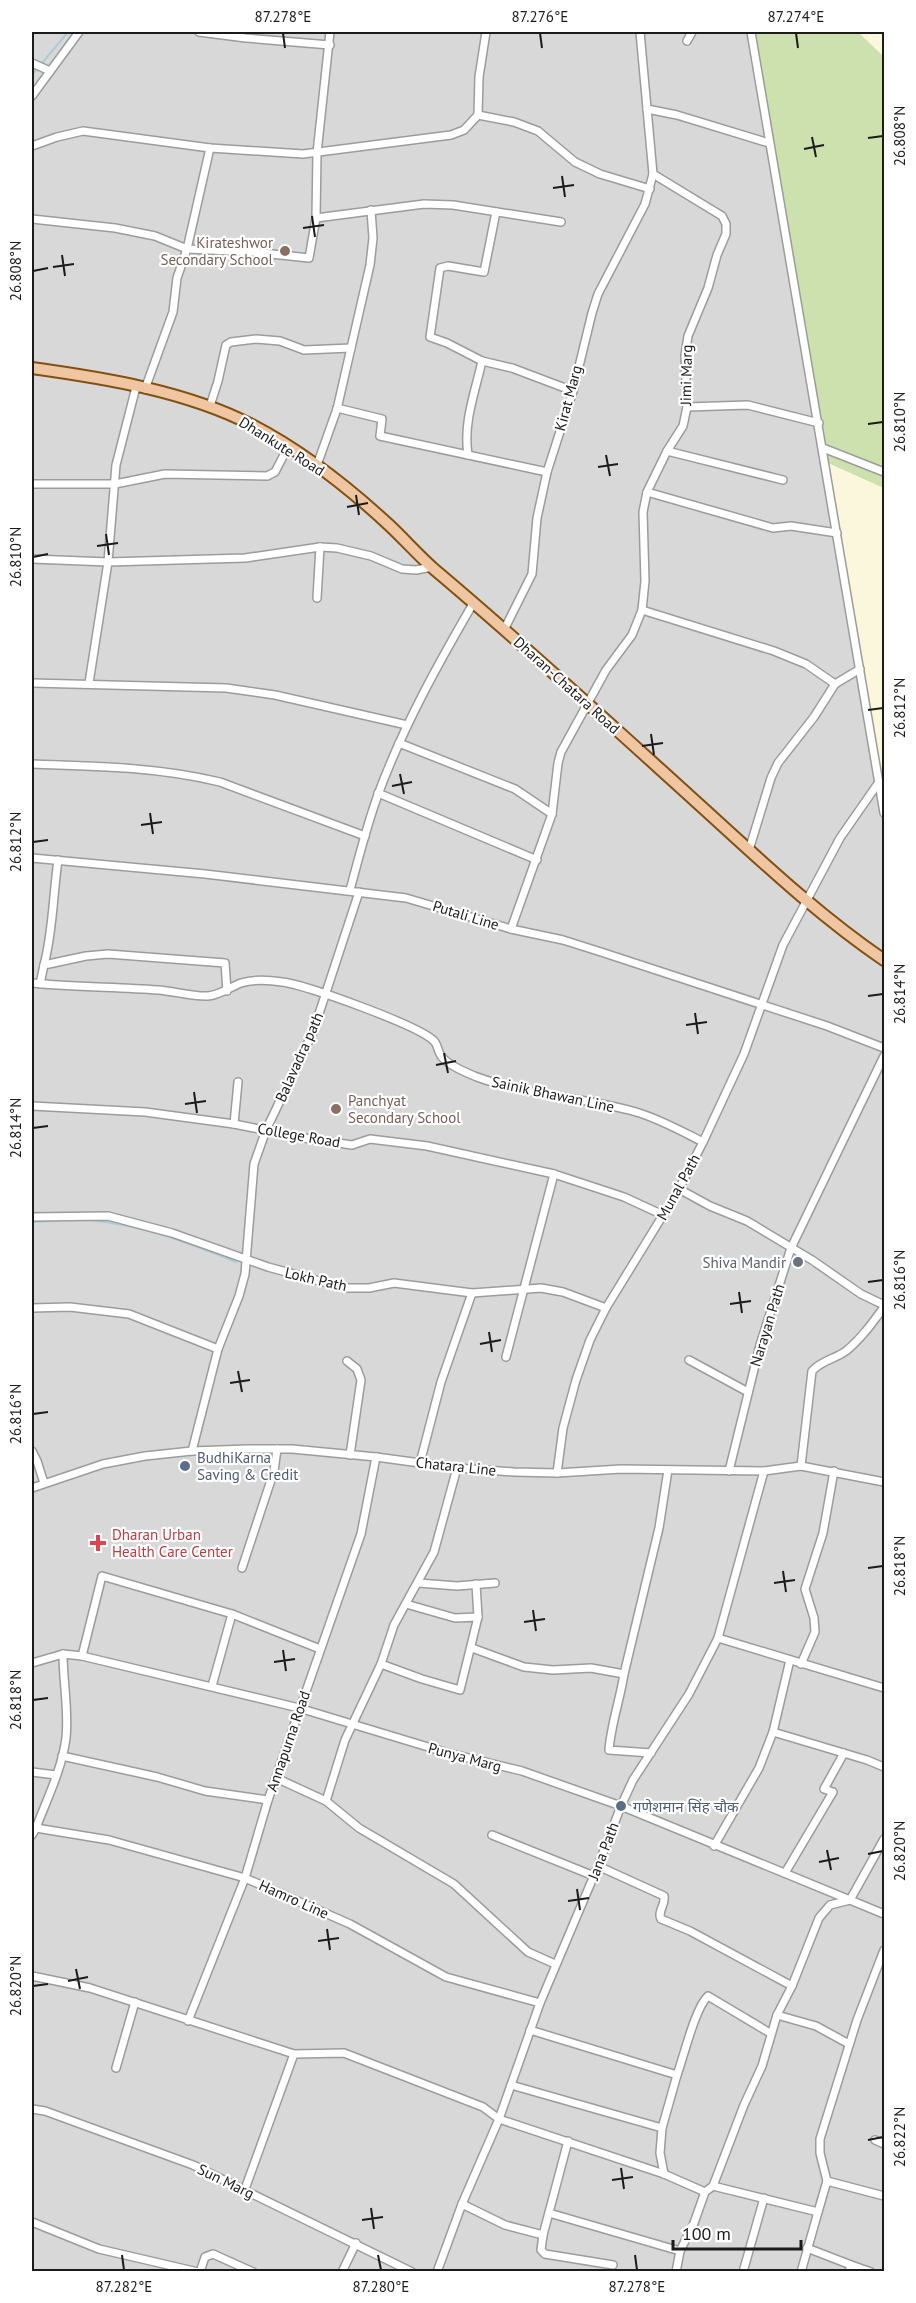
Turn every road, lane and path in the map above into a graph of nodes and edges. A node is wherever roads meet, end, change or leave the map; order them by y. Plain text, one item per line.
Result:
1 (79, 32) edge
2 (199, 32) edge
3 (330, 32) edge
4 (486, 32) edge
5 (639, 32) edge
6 (692, 32) edge
7 (751, 32) edge
8 (687, 41) dead end
9 (330, 45) junction
10 (32, 63) edge
11 (47, 70) junction
12 (32, 96) edge
13 (647, 110) junction
14 (478, 115) junction
15 (770, 143) junction
16 (32, 146) edge
17 (210, 148) junction
18 (317, 153) junction
19 (653, 174) junction
20 (650, 189) junction
21 (371, 210) junction
22 (496, 212) junction
23 (316, 218) junction
24 (32, 219) edge
25 (561, 222) dead end
26 (187, 249) junction
27 (351, 348) junction
28 (482, 361) junction
29 (32, 368) edge
30 (141, 388) junction
31 (573, 391) junction
32 (210, 406) junction
33 (687, 407) junction
34 (337, 408) junction
35 (819, 423) junction
36 (288, 447) junction
37 (823, 448) junction
38 (667, 451) junction
39 (468, 455) junction
40 (317, 465) junction
41 (547, 472) junction
42 (885, 472) edge
43 (783, 480) dead end
44 (32, 484) edge
45 (114, 484) junction
46 (647, 492) junction
47 (837, 533) junction
48 (320, 547) junction
49 (32, 559) edge
50 (108, 562) junction
51 (432, 567) junction
52 (317, 598) dead end
53 (474, 602) junction
54 (642, 610) junction
55 (505, 628) junction
56 (860, 669) junction
57 (32, 683) edge
58 (89, 683) junction
59 (835, 684) junction
60 (586, 704) junction
61 (407, 725) junction
62 (399, 742) junction
63 (32, 764) edge
64 (879, 782) junction
65 (378, 793) junction
66 (885, 813) edge
67 (552, 814) junction
68 (365, 836) junction
69 (749, 850) junction
70 (32, 858) edge
71 (58, 860) junction
72 (537, 860) junction
73 (350, 890) junction
74 (359, 892) junction
75 (806, 901) junction
76 (511, 929) junction
77 (885, 960) edge
78 (44, 965) junction
79 (32, 983) edge
80 (40, 984) junction
81 (227, 991) junction
82 (325, 995) junction
83 (762, 1004) junction
84 (885, 1047) edge
85 (885, 1056) edge
86 (238, 1082) dead end
87 (32, 1106) edge
88 (234, 1124) junction
89 (266, 1130) junction
90 (703, 1142) junction
91 (554, 1174) junction
92 (679, 1189) junction
93 (663, 1215) junction
94 (32, 1217) edge
95 (791, 1248) junction
96 (247, 1260) junction
97 (524, 1288) junction
98 (472, 1293) junction
99 (885, 1306) edge
100 (32, 1308) edge
101 (606, 1308) junction
102 (218, 1349) junction
103 (506, 1357) dead end
104 (689, 1360) dead end
105 (347, 1361) dead end
106 (748, 1392) junction
107 (276, 1449) junction
108 (32, 1451) edge
109 (192, 1451) junction
110 (350, 1455) junction
111 (376, 1457) junction
112 (420, 1463) junction
113 (801, 1466) junction
114 (457, 1468) junction
115 (668, 1470) junction
116 (729, 1471) junction
117 (764, 1471) junction
118 (834, 1471) junction
119 (556, 1473) junction
120 (885, 1482) edge
121 (44, 1483) junction
122 (32, 1488) edge
123 (242, 1568) dead end
124 (495, 1582) dead end
125 (419, 1583) junction
126 (476, 1584) junction
127 (406, 1604) junction
128 (232, 1614) junction
129 (478, 1617) junction
130 (718, 1638) junction
131 (472, 1648) junction
132 (320, 1649) junction
133 (63, 1654) junction
134 (82, 1656) junction
135 (790, 1660) junction
136 (32, 1663) edge
137 (381, 1664) junction
138 (801, 1664) junction
139 (624, 1674) junction
140 (212, 1686) junction
141 (885, 1688) edge
142 (299, 1708) junction
143 (353, 1724) junction
144 (773, 1732) junction
145 (651, 1753) junction
146 (843, 1753) junction
147 (62, 1756) junction
148 (885, 1767) edge
149 (32, 1772) edge
150 (56, 1775) junction
151 (276, 1778) junction
152 (268, 1800) junction
153 (326, 1801) junction
154 (621, 1806) junction
155 (36, 1828) junction
156 (32, 1835) edge
157 (492, 1835) dead end
158 (885, 1839) edge
159 (714, 1846) junction
160 (598, 1866) junction
161 (785, 1873) junction
162 (594, 1876) junction
163 (245, 1878) junction
164 (850, 1900) junction
165 (885, 1914) edge
166 (885, 1950) edge
167 (555, 1964) junction
168 (32, 1976) edge
169 (792, 1986) junction
170 (135, 2002) junction
171 (540, 2003) junction
172 (777, 2015) junction
173 (188, 2020) junction
174 (530, 2030) junction
175 (770, 2033) junction
176 (849, 2044) junction
177 (294, 2054) junction
178 (116, 2068) dead end
179 (677, 2076) junction
180 (511, 2085) junction
181 (32, 2109) edge
182 (499, 2119) junction
183 (662, 2128) junction
184 (874, 2140) dead end
185 (568, 2141) junction
186 (885, 2144) edge
187 (664, 2174) junction
188 (827, 2181) junction
189 (712, 2186) junction
190 (245, 2189) junction
191 (705, 2192) junction
192 (885, 2196) edge
193 (764, 2198) junction
194 (462, 2204) junction
195 (818, 2212) junction
196 (549, 2213) junction
197 (32, 2222) edge
198 (543, 2235) junction
199 (356, 2243) junction
200 (807, 2247) junction
201 (681, 2251) junction
202 (613, 2265) dead end
203 (850, 2268) edge
204 (199, 2271) edge
205 (253, 2271) edge
206 (342, 2271) edge
207 (412, 2271) edge
208 (437, 2271) edge
209 (676, 2271) edge
210 (743, 2271) edge
211 (801, 2271) edge
212 (871, 2271) edge

1 - 11 street
2 - 9 street
3 - 9 street
4 - 14 street
5 - 13 street
6 - 8 street
7 - 15 street
9 - 18 street
10 - 11 street
11 - 12 street
13 - 15 street
13 - 19 street
14 - 18 street
14 - 20 street
15 - 35 street
16 - 17 street
17 - 18 street
17 - 26 street
18 - 23 street
19 - 20 street, Kirat Marg
19 - 33 street, Jimi Marg
20 - 31 street, Kirat Marg
21 - 22 street
21 - 23 street
21 - 27 street
22 - 25 street
22 - 28 street
23 - 26 street
24 - 26 street
26 - 30 street
27 - 32 street
27 - 34 street
28 - 31 street
28 - 39 street
29 - 30 main road, Dhankute Road
30 - 32 main road, Dhankute Road
30 - 45 street
31 - 41 street, Kirat Marg
32 - 36 main road, Dhankute Road
33 - 35 street
33 - 38 street, Jimi Marg
34 - 39 street
34 - 40 street
35 - 37 street
36 - 40 main road, Dhankute Road
36 - 45 street
37 - 42 street
37 - 47 street
38 - 43 street
38 - 46 street, Jimi Marg
39 - 41 street
40 - 51 main road, Dhankute Road
41 - 55 street, Kirat Marg
44 - 45 street
45 - 50 street
46 - 47 street
46 - 54 street, Jimi Marg
47 - 56 street
48 - 50 street
48 - 51 street
48 - 52 street
49 - 50 street
50 - 58 street
51 - 53 main road, Dharan-Chatara Road
53 - 55 main road, Dharan-Chatara Road
53 - 61 street
54 - 59 street
54 - 60 street, Jimi Marg
55 - 60 main road, Dharan-Chatara Road
56 - 59 street
56 - 64 street
57 - 58 street
58 - 61 street
59 - 69 street
60 - 67 street, Jimi Marg
60 - 69 main road, Dharan-Chatara Road
61 - 62 street
62 - 65 street
62 - 67 street
63 - 68 street
64 - 66 street
64 - 75 street, Munal Path
65 - 68 street
65 - 72 street
67 - 72 street, Jimi Marg
68 - 73 street
69 - 75 main road, Dharan-Chatara Road
70 - 71 street, Putali Line
71 - 73 street, Putali Line
71 - 78 street
72 - 76 street, Jimi Marg
73 - 74 street, Putali Line
74 - 76 street, Putali Line
74 - 82 street, Balavadra path
75 - 77 main road, Dharan-Chatara Road
75 - 83 street, Munal Path
76 - 83 street, Putali Line
78 - 80 street
78 - 81 street
79 - 80 street, Sainik Bhawan Line
80 - 81 street, Sainik Bhawan Line
81 - 82 street, Sainik Bhawan Line
82 - 89 street, Balavadra path
82 - 90 street, Sainik Bhawan Line
83 - 84 street, Putali Line
83 - 90 street, Munal Path
85 - 95 street, Narayan Path
86 - 88 street
87 - 88 street, College Road
88 - 89 street, College Road
89 - 91 street, College Road
89 - 96 street, Balavadra path
90 - 92 street, Munal Path
91 - 93 street, College Road
91 - 97 street
92 - 93 street, Munal Path
92 - 95 street
93 - 101 street, Munal Path
94 - 96 street, Lokh Path
95 - 99 street
95 - 106 street, Narayan Path
96 - 98 street, Lokh Path
96 - 102 street, Balavadra path
97 - 98 street, Lokh Path
97 - 101 street, Lokh Path
97 - 103 street
98 - 112 street
99 - 113 street
100 - 102 street
101 - 119 street, Munal Path
102 - 109 street, Balavadra path
104 - 106 street
105 - 110 street
106 - 116 street, Narayan Path
107 - 109 street, Chatara Line
107 - 110 street, Chatara Line
107 - 123 street
108 - 121 street
109 - 121 street, Chatara Line
110 - 111 street, Chatara Line
111 - 112 street, Chatara Line
111 - 132 street, Annapurna Road
112 - 114 street, Chatara Line
113 - 117 street, Chatara Line
113 - 118 street, Chatara Line
114 - 119 street, Chatara Line
114 - 125 street
115 - 116 street, Chatara Line
115 - 119 street, Chatara Line
115 - 139 street
116 - 117 street, Chatara Line
117 - 130 street, Jana Path
118 - 120 street, Chatara Line
118 - 138 street
121 - 122 street, Chatara Line
124 - 126 street
125 - 126 street
125 - 127 street
126 - 129 street
127 - 129 street
127 - 137 street
128 - 132 street
128 - 134 street
128 - 140 street
129 - 131 street
130 - 135 street
130 - 145 street, Jana Path
131 - 137 street
131 - 139 street
132 - 142 street, Annapurna Road
133 - 134 street, Punya Marg
133 - 136 street, Punya Marg
133 - 147 street
134 - 140 street, Punya Marg
135 - 138 street
135 - 144 street
137 - 143 street
138 - 141 street
139 - 145 street
140 - 142 street, Punya Marg
142 - 143 street, Punya Marg
142 - 151 street, Annapurna Road
143 - 153 street
143 - 154 street, Punya Marg
144 - 146 street
144 - 159 street
145 - 154 street, Jana Path
146 - 148 street
146 - 161 street
147 - 150 street
147 - 152 street
149 - 150 street
150 - 155 street
151 - 152 street, Annapurna Road
151 - 153 street
152 - 163 street, Annapurna Road
153 - 167 street
154 - 159 street, Punya Marg
154 - 160 street, Jana Path
155 - 156 street
155 - 163 street, Hamro Line
157 - 162 street
158 - 164 street
159 - 161 street, Punya Marg
160 - 162 street, Jana Path
160 - 169 street
161 - 164 street, Punya Marg
162 - 167 street, Jana Path
163 - 171 street, Hamro Line
163 - 173 street, Annapurna Road
164 - 165 street, Punya Marg
164 - 169 street
166 - 176 street
167 - 171 street, Jana Path
168 - 170 street
169 - 172 street
170 - 173 street
170 - 178 street
171 - 174 street, Jana Path
172 - 175 street
172 - 176 street
173 - 177 street
174 - 179 street
174 - 180 street, Jana Path
175 - 179 street
175 - 189 street
176 - 188 street
177 - 182 street
177 - 190 street
179 - 183 street
180 - 182 street, Jana Path
180 - 183 street
181 - 190 street, Sun Marg
182 - 185 street
182 - 194 street, Jana Path
183 - 187 street
184 - 186 street
185 - 187 street
185 - 196 street
187 - 191 street
188 - 192 street
188 - 195 street
189 - 191 street
189 - 193 street
190 - 199 street, Sun Marg
191 - 201 street
193 - 195 street
193 - 210 street
194 - 198 street
194 - 208 street, Jana Path
195 - 200 street
196 - 198 street
196 - 201 street
197 - 204 street
198 - 202 street
199 - 206 street
199 - 207 street, Sun Marg
200 - 203 street
200 - 211 street
201 - 209 street
203 - 212 street
204 - 205 street

